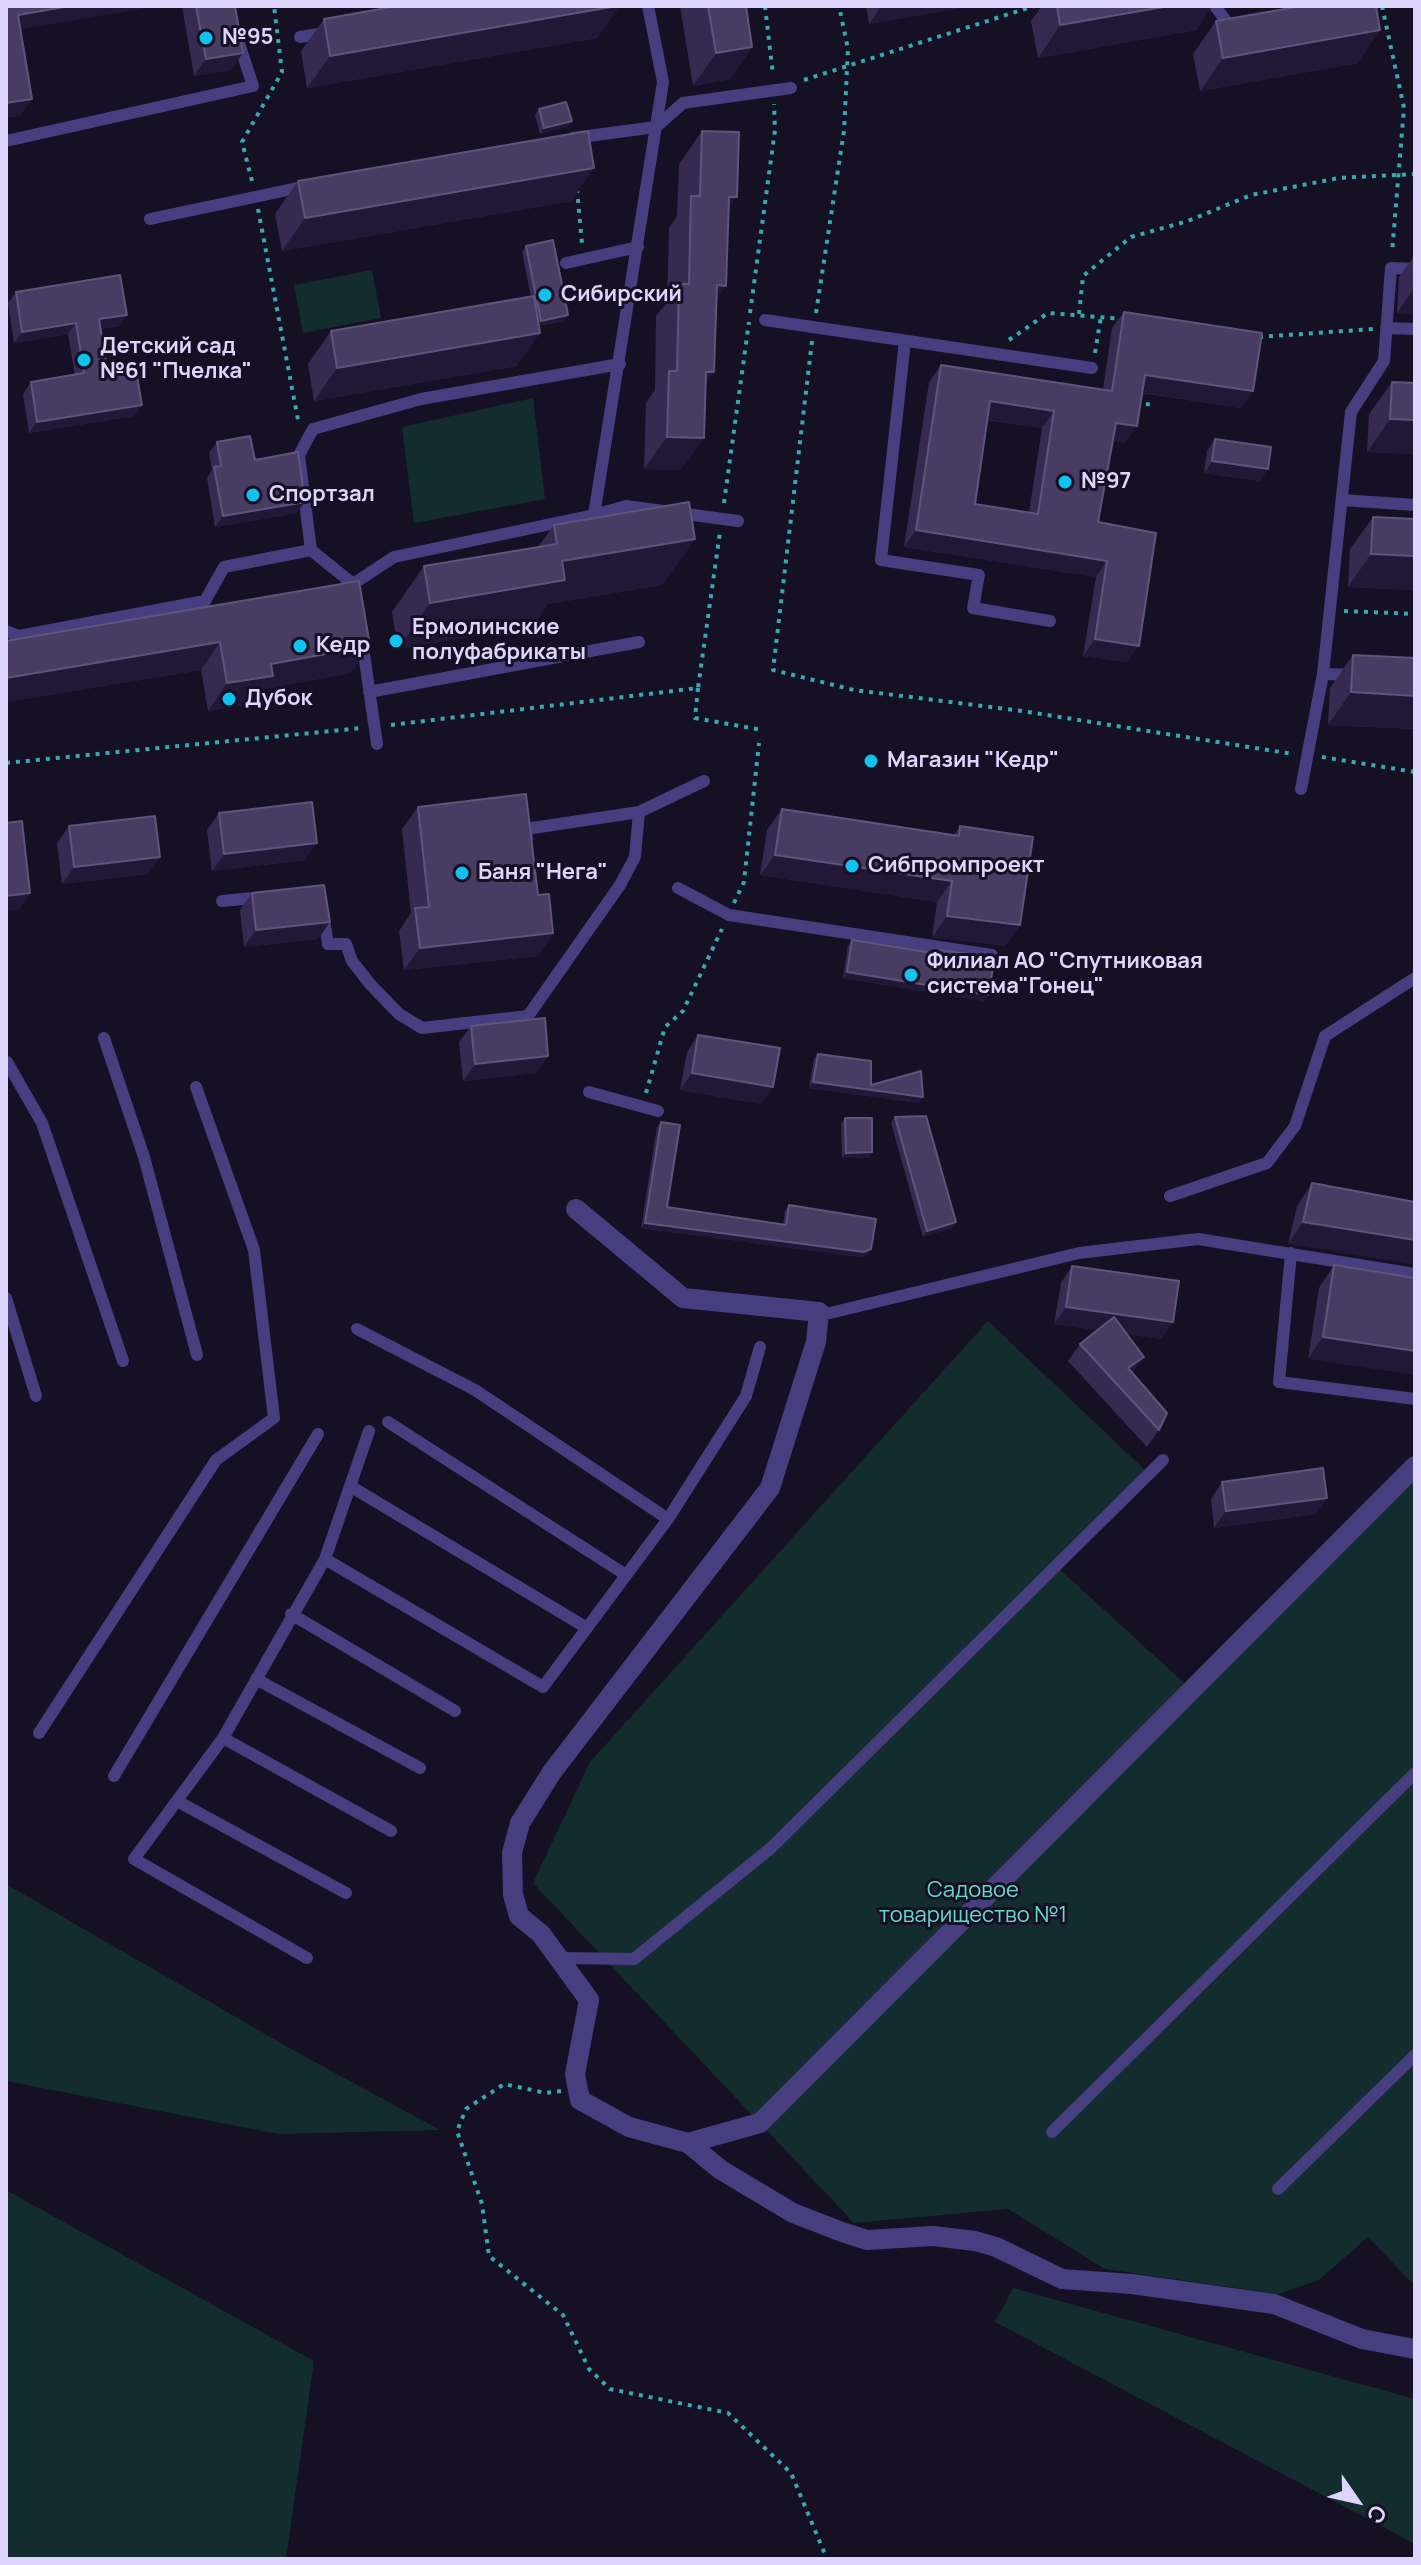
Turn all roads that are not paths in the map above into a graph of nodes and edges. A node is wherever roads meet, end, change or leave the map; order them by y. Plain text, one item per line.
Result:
1 (648, 6) edge
2 (1215, 6) edge
3 (1248, 29) edge
4 (346, 30) edge
5 (236, 33) edge
6 (300, 37) dead end
7 (791, 88) dead end
8 (656, 127) junction
9 (6, 141) edge
10 (557, 141) edge
11 (315, 185) edge
12 (150, 219) dead end
13 (638, 247) junction
14 (566, 263) dead end
15 (1415, 269) edge
16 (765, 320) dead end
17 (1386, 328) junction
18 (1415, 329) edge
19 (905, 341) junction
20 (620, 364) junction
21 (1092, 368) road end
22 (1342, 500) junction
23 (1415, 505) edge
24 (594, 515) junction
25 (738, 521) dead end
26 (311, 550) junction
27 (353, 584) junction
28 (355, 599) edge
29 (1050, 621) dead end
30 (360, 630) edge
31 (6, 631) edge
32 (639, 642) dead end
33 (1323, 674) junction
34 (1369, 676) edge
35 (369, 692) junction
36 (377, 744) dead end
37 (704, 781) dead end
38 (1301, 789) dead end
39 (639, 812) junction
40 (530, 854) edge
41 (678, 888) dead end
42 (278, 896) edge
43 (222, 901) dead end
44 (322, 905) edge
45 (992, 955) edge
46 (1415, 978) edge
47 (104, 1038) dead end
48 (7, 1062) edge
49 (196, 1087) dead end
50 (589, 1092) dead end
51 (658, 1111) road end
52 (1170, 1196) dead end
53 (576, 1209) dead end
54 (1291, 1253) junction
55 (1415, 1274) edge
56 (6, 1298) edge
57 (819, 1312) junction
58 (357, 1329) dead end
59 (760, 1347) dead end
60 (197, 1355) dead end
61 (123, 1361) dead end
62 (36, 1396) dead end
63 (1415, 1399) edge
64 (388, 1422) dead end
65 (369, 1431) dead end
66 (318, 1434) dead end
67 (1163, 1460) dead end
68 (1415, 1466) edge
69 (350, 1486) junction
70 (668, 1519) junction
71 (325, 1559) junction
72 (626, 1575) junction
73 (291, 1614) junction
74 (587, 1628) junction
75 (256, 1679) junction
76 (455, 1711) dead end
77 (39, 1733) dead end
78 (223, 1738) junction
79 (420, 1768) dead end
80 (1415, 1773) edge
81 (114, 1776) dead end
82 (177, 1801) junction
83 (391, 1831) dead end
84 (346, 1893) dead end
85 (307, 1958) dead end
86 (557, 1958) junction
87 (1415, 2055) edge
88 (1052, 2132) dead end
89 (688, 2143) junction
90 (1278, 2189) dead end
91 (1415, 2349) edge

1 - 8 lane
2 - 3 lane
4 - 6 lane
5 - 9 lane
7 - 8 lane
8 - 10 lane
8 - 13 lane
11 - 12 lane
13 - 14 lane
13 - 20 lane
15 - 17 lane
16 - 19 lane
17 - 18 lane
17 - 22 lane
19 - 21 lane
19 - 29 lane
20 - 24 lane
20 - 26 lane
22 - 23 lane
22 - 33 lane
24 - 25 lane
24 - 27 lane
26 - 27 lane
26 - 31 lane
27 - 28 lane
30 - 35 lane
32 - 35 lane
33 - 34 lane
33 - 38 lane
35 - 36 lane
37 - 39 lane
39 - 40 lane
39 - 44 lane
41 - 45 lane
42 - 43 lane
46 - 52 lane
47 - 60 lane
48 - 61 lane
49 - 77 lane
50 - 51 lane
53 - 57 street
54 - 55 lane
54 - 57 lane
54 - 63 lane
56 - 62 lane
57 - 86 street
58 - 70 lane
59 - 70 lane
64 - 72 lane
65 - 69 lane
66 - 81 lane
67 - 86 lane
68 - 89 street
69 - 71 lane
69 - 74 lane
70 - 72 lane
71 - 73 lane
71 - 74 lane
72 - 74 lane
73 - 75 lane
73 - 76 lane
75 - 78 lane
75 - 79 lane
78 - 82 lane
78 - 83 lane
80 - 88 lane
82 - 84 lane
82 - 85 lane
86 - 89 street
87 - 90 lane
89 - 91 street

